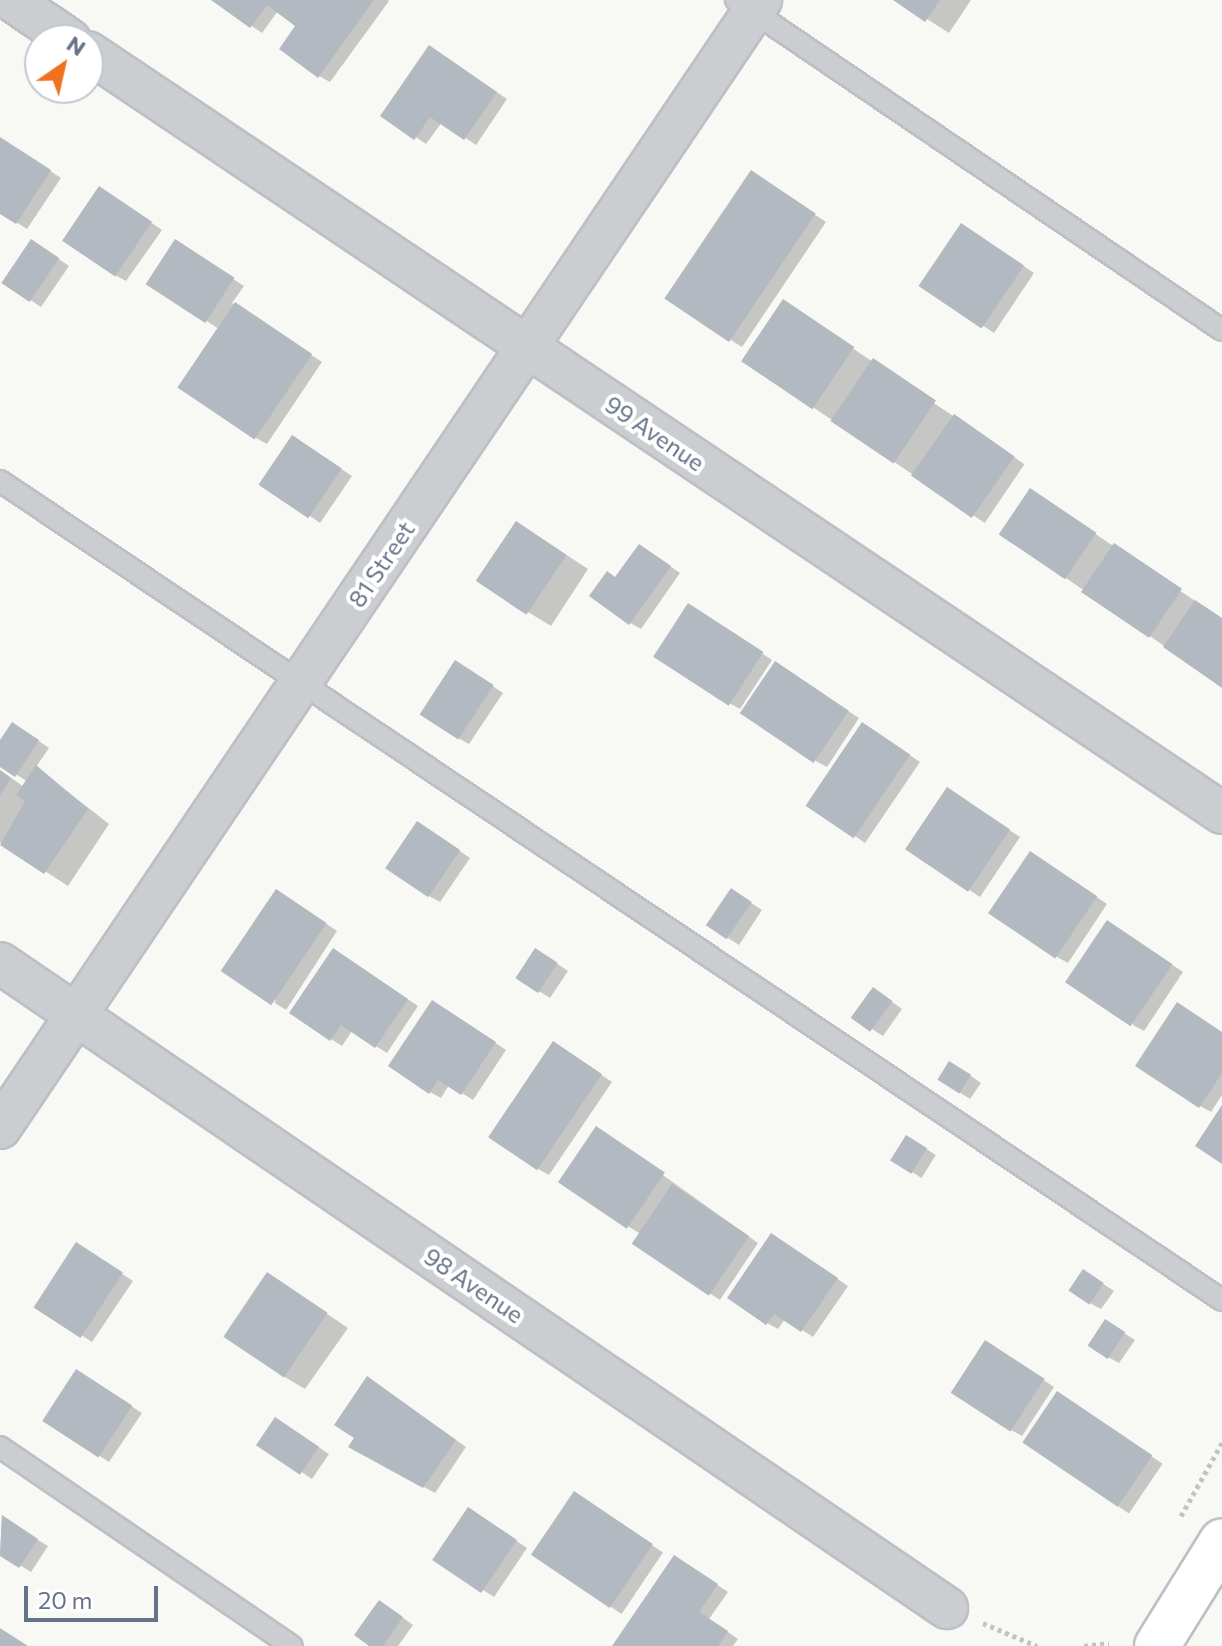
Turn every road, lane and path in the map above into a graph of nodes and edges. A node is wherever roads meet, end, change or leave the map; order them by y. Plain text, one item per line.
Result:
1 (11, 0) edge
2 (750, 4) edge
3 (46, 24) edge
4 (104, 63) edge
5 (1222, 330) edge
6 (527, 348) junction
7 (0, 481) edge
8 (300, 684) junction
9 (1222, 813) edge
10 (0, 963) edge
11 (76, 1014) junction
12 (0, 1128) edge
13 (1222, 1300) edge
14 (0, 1447) edge
15 (1222, 1541) edge
16 (947, 1608) joint
17 (1109, 1643) dead end
18 (292, 1646) edge
19 (1037, 1646) edge
20 (1084, 1646) edge
21 (1157, 1646) edge

1 - 3 street
2 - 5 lane
2 - 6 street, 81 Street
4 - 6 street, 99 Avenue
6 - 8 street, 81 Street
6 - 9 street, 99 Avenue
7 - 8 lane
8 - 11 street, 81 Street
8 - 13 lane
10 - 11 street, 98 Avenue
11 - 12 street, 81 Street
11 - 16 street, 98 Avenue
14 - 18 lane
15 - 21 main road
16 - 19 path
17 - 20 path

